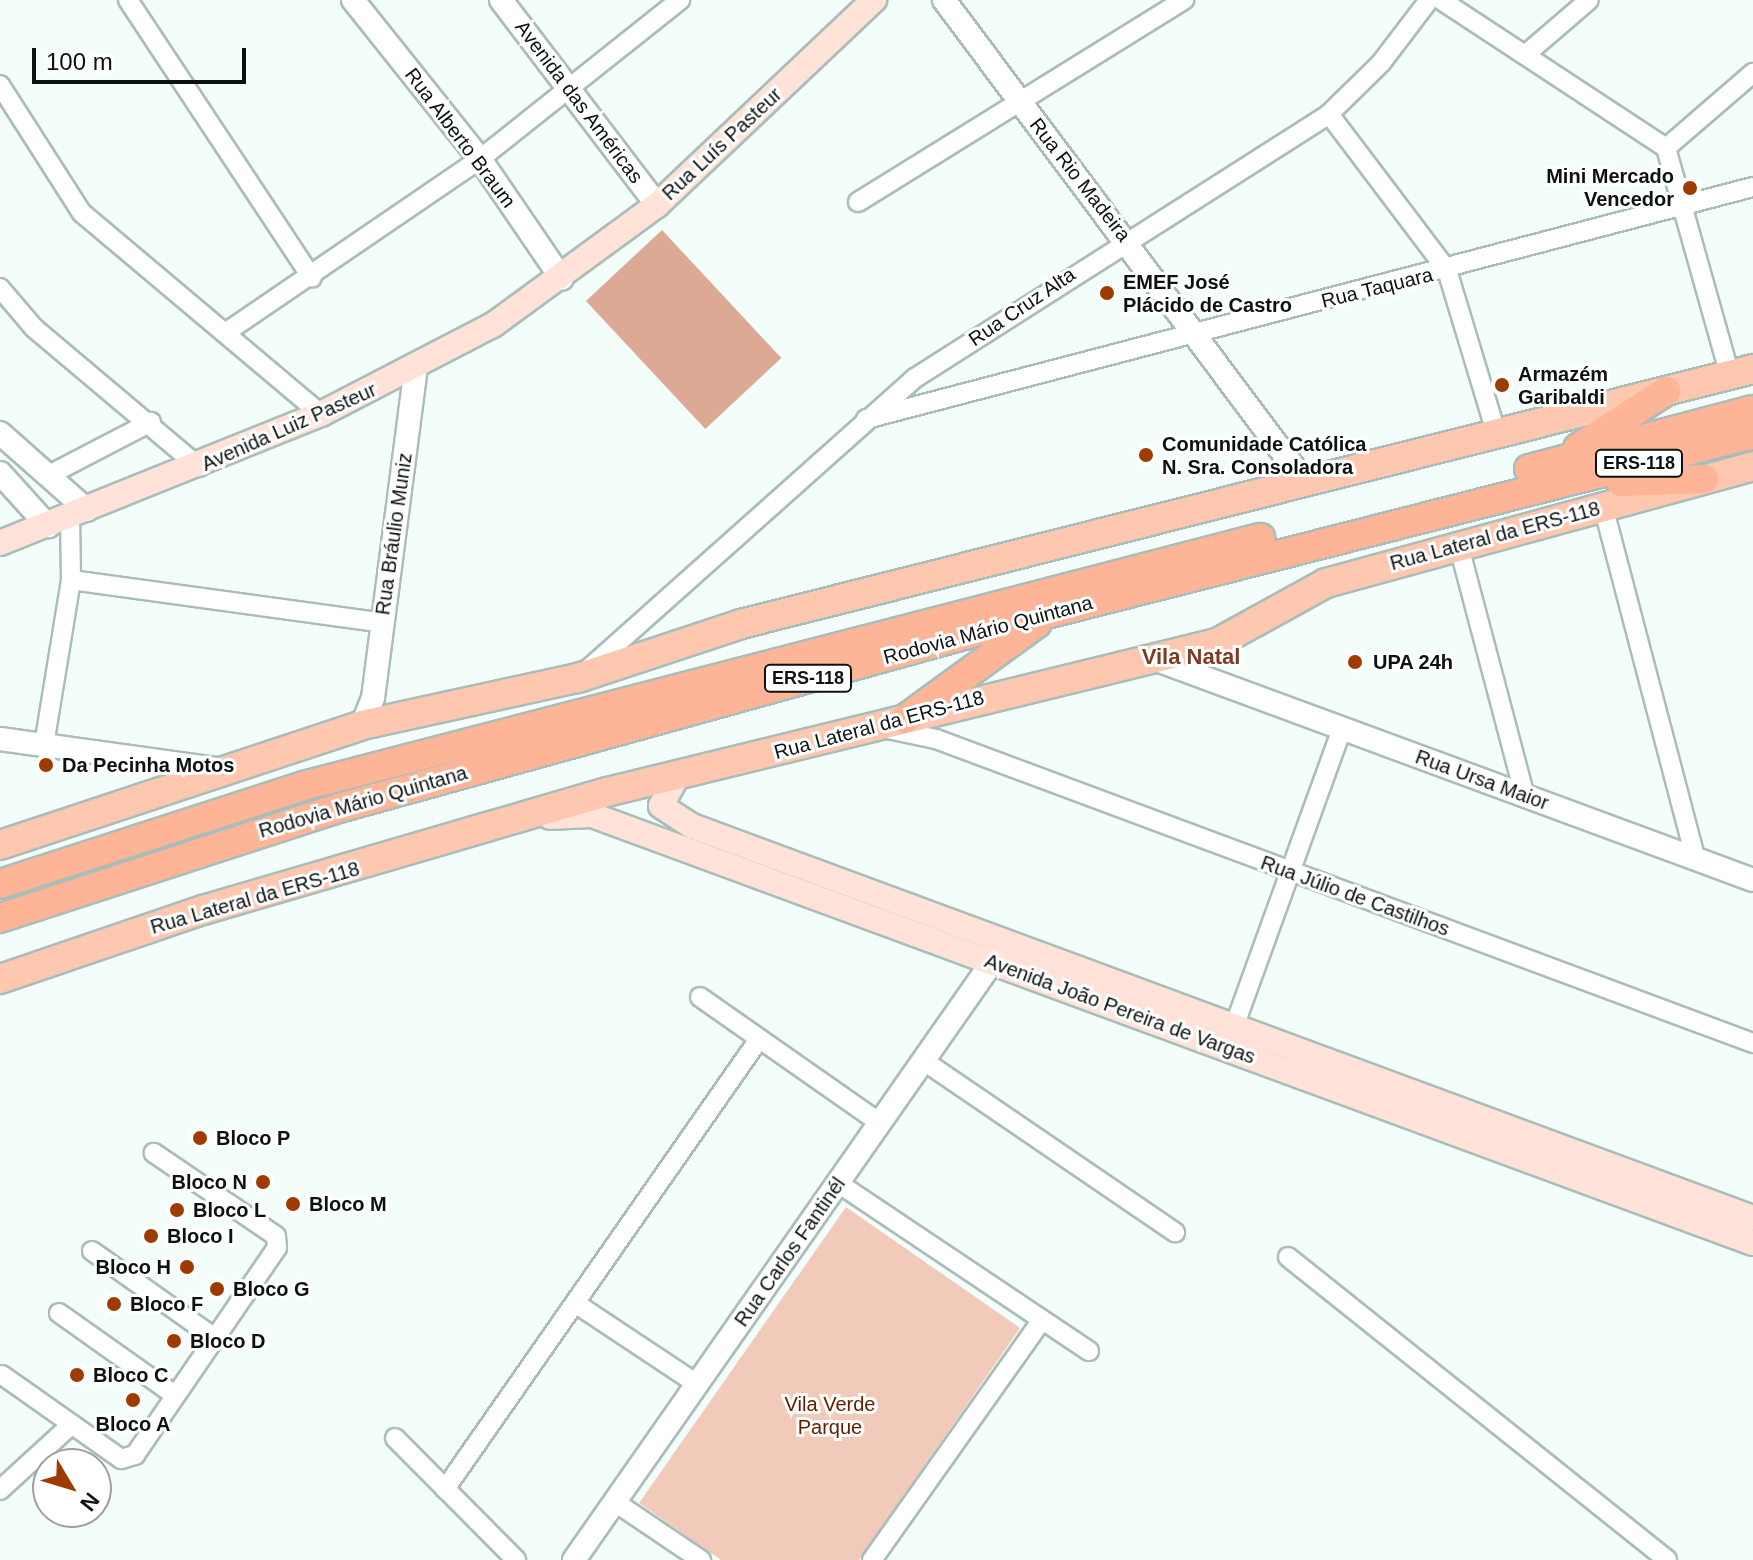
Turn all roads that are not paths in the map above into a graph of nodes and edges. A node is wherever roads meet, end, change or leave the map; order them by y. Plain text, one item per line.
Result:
1 (128, 0) edge
2 (353, 0) edge
3 (501, 0) edge
4 (680, 0) edge
5 (874, 0) edge
6 (944, 0) edge
7 (1184, 0) edge
8 (1429, 0) edge
9 (1441, 0) edge
10 (1589, 0) edge
11 (1525, 55) junction
12 (1753, 73) edge
13 (0, 85) edge
14 (569, 90) junction
15 (1020, 103) junction
16 (1329, 114) junction
17 (1666, 148) junction
18 (480, 159) junction
19 (1753, 187) edge
20 (858, 202) dead end
21 (657, 205) junction
22 (1680, 205) junction
23 (1125, 238) junction
24 (1447, 270) junction
25 (312, 278) junction
26 (562, 279) junction
27 (0, 288) edge
28 (225, 333) junction
29 (1197, 333) junction
30 (416, 369) junction
31 (1741, 372) edge
32 (915, 378) junction
33 (1666, 391) junction
34 (936, 406) junction
35 (1753, 410) edge
36 (321, 414) junction
37 (860, 420) junction
38 (151, 422) junction
39 (0, 433) edge
40 (1753, 434) edge
41 (1497, 436) junction
42 (1557, 462) junction
43 (199, 467) junction
44 (1752, 472) edge
45 (0, 473) edge
46 (49, 475) junction
47 (1301, 477) junction
48 (1704, 479) junction
49 (1524, 489) junction
50 (1603, 506) junction
51 (68, 518) junction
52 (0, 543) edge
53 (1458, 543) junction
54 (71, 580) junction
55 (1049, 614) junction
56 (383, 623) junction
57 (1217, 643) junction
58 (628, 647) junction
59 (1154, 658) junction
60 (1212, 679) junction
61 (956, 705) junction
62 (383, 708) junction
63 (905, 719) junction
64 (870, 728) junction
65 (1342, 728) junction
66 (0, 739) edge
67 (44, 745) junction
68 (958, 747) junction
69 (149, 760) junction
70 (216, 769) junction
71 (678, 775) junction
72 (149, 793) junction
73 (1525, 796) junction
74 (662, 809) junction
75 (481, 831) junction
76 (647, 836) junction
77 (0, 845) edge
78 (1696, 860) junction
79 (1290, 872) junction
80 (1753, 880) edge
81 (0, 884) edge
82 (861, 904) junction
83 (0, 918) edge
84 (999, 953) junction
85 (0, 979) edge
86 (700, 997) dead end
87 (1231, 1037) junction
88 (759, 1039) junction
89 (1753, 1043) edge
90 (924, 1061) junction
91 (1483, 1114) junction
92 (880, 1123) junction
93 (1472, 1137) junction
94 (154, 1153) dead end
95 (1621, 1167) junction
96 (838, 1183) junction
97 (1611, 1190) junction
98 (1750, 1225) edge
99 (1175, 1232) dead end
100 (92, 1251) dead end
101 (1288, 1257) dead end
102 (575, 1303) junction
103 (59, 1313) dead end
104 (1042, 1320) junction
105 (215, 1338) junction
106 (1089, 1351) dead end
107 (2, 1375) dead end
108 (697, 1384) junction
109 (175, 1395) junction
110 (71, 1425) junction
111 (395, 1438) dead end
112 (445, 1489) junction
113 (0, 1490) edge
114 (615, 1502) junction
115 (516, 1560) edge
116 (574, 1560) edge
117 (701, 1560) edge
118 (872, 1560) edge
119 (1667, 1560) edge

1 - 25 street
2 - 18 street, Rua Alberto Braum
3 - 14 street, Avenida das Américas
4 - 14 street
5 - 21 main road, Rua Luís Pasteur
6 - 15 street, Rua Rio Madeira
7 - 15 street
8 - 16 street, Rua Cruz Alta
9 - 11 street
10 - 11 street
11 - 17 street
12 - 17 street
13 - 28 street
14 - 18 street
14 - 21 street, Avenida das Américas
15 - 20 street
15 - 23 street, Rua Rio Madeira
16 - 23 street, Rua Cruz Alta
16 - 24 street
17 - 22 street
18 - 25 street
18 - 26 street, Rua Alberto Braum
19 - 22 street, Rua Taquara
21 - 26 main road, Rua Luís Pasteur
22 - 24 street, Rua Taquara
22 - 31 street
23 - 29 street, Rua Rio Madeira
23 - 32 street, Rua Cruz Alta
24 - 29 street, Rua Taquara
24 - 41 street
25 - 28 street
26 - 30 main road, Avenida Luiz Pasteur
27 - 38 street
28 - 36 street
29 - 34 street, Rua Taquara
29 - 47 street, Rua Rio Madeira
30 - 36 main road, Avenida Luiz Pasteur
30 - 56 street, Rua Bráulio Muniz
31 - 33 main road
32 - 34 street
32 - 37 street, Rua Cruz Alta
33 - 41 main road
33 - 42 highway
34 - 37 street, Rua Taquara
35 - 42 highway, Rodovia Mário Quintana / ERS-118
36 - 43 main road, Avenida Luiz Pasteur
37 - 58 street, Rua Cruz Alta
38 - 43 street
38 - 46 street
39 - 46 street
40 - 49 highway, Rodovia Mário Quintana / ERS-118
41 - 47 main road
42 - 81 highway, Rodovia Mário Quintana / ERS-118
43 - 51 main road, Avenida Luiz Pasteur
44 - 48 main road, Rua Lateral da ERS-118
45 - 51 street
46 - 51 street
47 - 58 main road
48 - 49 highway
48 - 50 main road, Rua Lateral da ERS-118
49 - 55 highway, Rodovia Mário Quintana / ERS-118
50 - 53 main road, Rua Lateral da ERS-118
50 - 78 street
51 - 52 main road, Avenida Luiz Pasteur
51 - 54 street
53 - 57 main road, Rua Lateral da ERS-118
53 - 73 street
54 - 56 street
54 - 67 street
55 - 63 highway
55 - 83 highway, Rodovia Mário Quintana / ERS-118
56 - 62 street, Rua Bráulio Muniz
57 - 59 main road, Rua Lateral da ERS-118
57 - 60 street
58 - 62 main road
59 - 60 street, Rua Ursa Maior
59 - 61 main road, Rua Lateral da ERS-118
60 - 65 street, Rua Ursa Maior
61 - 63 main road, Rua Lateral da ERS-118
61 - 68 street
62 - 70 main road
63 - 64 main road, Rua Lateral da ERS-118
64 - 68 street, Rua Júlio de Castilhos
64 - 71 main road, Rua Lateral da ERS-118
65 - 73 street, Rua Ursa Maior
65 - 79 street
66 - 67 street
67 - 69 street
68 - 79 street, Rua Júlio de Castilhos
69 - 70 street
69 - 72 street
70 - 72 main road
71 - 74 main road
71 - 75 main road, Rua Lateral da ERS-118
72 - 77 main road
73 - 78 street, Rua Ursa Maior
74 - 76 main road
74 - 82 main road, Avenida João Pereira de Vargas
75 - 76 main road, Avenida João Pereira de Vargas
75 - 85 main road, Rua Lateral da ERS-118
76 - 82 main road, Avenida João Pereira de Vargas
78 - 80 street, Rua Ursa Maior
79 - 87 street
79 - 89 street, Rua Júlio de Castilhos
82 - 84 main road, Avenida João Pereira de Vargas
84 - 87 main road, Avenida João Pereira de Vargas
84 - 90 street, Rua Carlos Fantinél
86 - 88 street
87 - 91 main road, Avenida João Pereira de Vargas
87 - 93 main road, Avenida João Pereira de Vargas
88 - 92 street
88 - 102 street
90 - 92 street, Rua Carlos Fantinél
90 - 99 street
91 - 93 main road
91 - 95 main road, Avenida João Pereira de Vargas
92 - 96 street, Rua Carlos Fantinél
93 - 97 main road, Avenida João Pereira de Vargas
94 - 105 street
95 - 97 main road
95 - 98 main road, Avenida João Pereira de Vargas
96 - 104 street
96 - 108 street, Rua Carlos Fantinél
97 - 98 main road, Avenida João Pereira de Vargas
100 - 105 street
101 - 119 street
102 - 108 street
102 - 112 street
103 - 109 street
104 - 106 street
104 - 118 street
105 - 109 street
107 - 110 street
108 - 114 street, Rua Carlos Fantinél
109 - 110 street
110 - 113 street
111 - 112 street
112 - 115 street
114 - 116 street, Rua Carlos Fantinél
114 - 117 street

